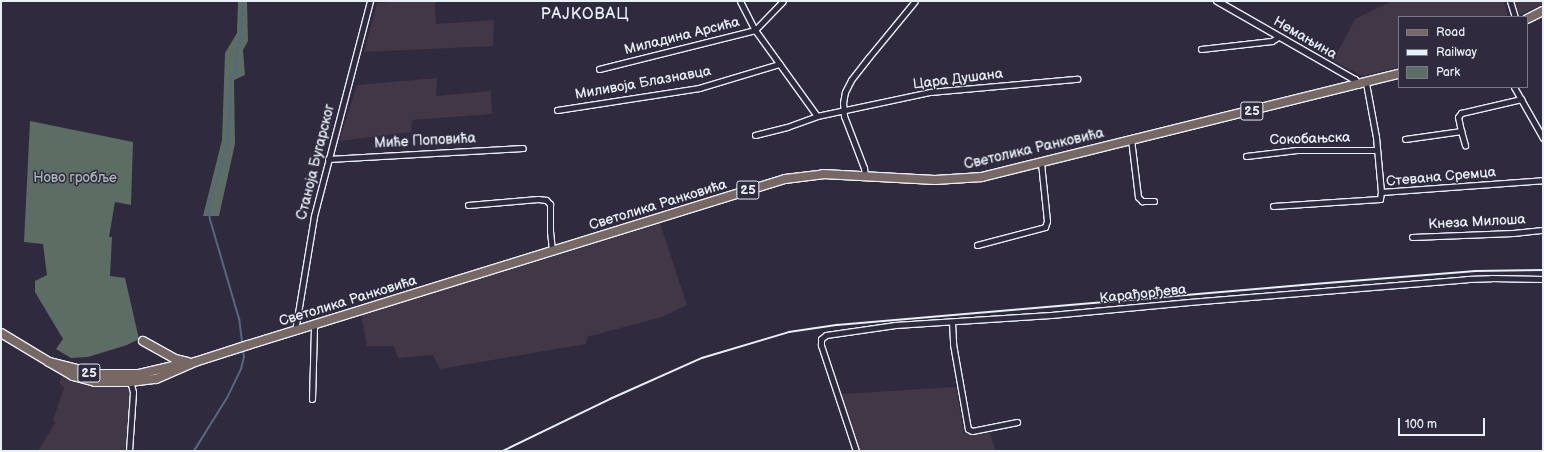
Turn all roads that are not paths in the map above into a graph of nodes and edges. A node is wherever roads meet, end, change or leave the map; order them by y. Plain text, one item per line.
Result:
1 (370, 1) edge
2 (740, 1) edge
3 (783, 1) edge
4 (915, 1) edge
5 (1217, 1) edge
6 (1510, 1) edge
7 (1543, 11) edge
8 (1515, 16) edge
9 (1528, 18) edge
10 (755, 30) junction
11 (1278, 37) junction
12 (1201, 49) dead end
13 (779, 64) junction
14 (598, 69) dead end
15 (1398, 74) edge
16 (1077, 79) dead end
17 (1362, 84) junction
18 (1515, 88) edge
19 (1521, 99) junction
20 (557, 110) dead end
21 (843, 111) junction
22 (817, 116) junction
23 (1461, 130) junction
24 (755, 135) dead end
25 (1543, 138) edge
26 (1131, 139) junction
27 (1405, 139) dead end
28 (1465, 145) dead end
29 (522, 148) dead end
30 (1376, 150) junction
31 (1246, 156) dead end
32 (328, 159) junction
33 (1041, 163) junction
34 (865, 176) junction
35 (1543, 180) edge
36 (1381, 192) junction
37 (1154, 201) dead end
38 (468, 205) dead end
39 (1273, 206) dead end
40 (1543, 230) edge
41 (1412, 237) dead end
42 (977, 245) dead end
43 (552, 251) junction
44 (1543, 279) edge
45 (952, 322) junction
46 (314, 326) junction
47 (296, 331) junction
48 (1, 333) edge
49 (143, 341) dead end
50 (192, 362) junction
51 (134, 378) junction
52 (312, 399) dead end
53 (1018, 422) dead end
54 (129, 451) edge
55 (856, 451) edge

1 - 32 street, Станоја Бугарског
2 - 10 street
3 - 10 street, Миладина Арсића
4 - 21 street
5 - 11 street, Немањина
6 - 8 street
7 - 9 main road
10 - 13 street
10 - 14 street, Миладина Арсића
11 - 12 street
11 - 17 street, Немањина
13 - 20 street, Миливоја Блазнавца
13 - 22 street
15 - 17 main road, 25
16 - 21 street, Цара Душана
17 - 26 main road, Светолика Ранковића / 25
17 - 30 street
18 - 19 street
19 - 23 street
19 - 25 street
21 - 22 street, Цара Душана
21 - 34 street
22 - 24 street, Цара Душана
23 - 27 street
23 - 28 street
26 - 33 main road, Светолика Ранковића / 25
26 - 37 street
29 - 32 street, Миће Поповића
30 - 31 street, Сокобањска
30 - 36 street
32 - 47 street, Станоја Бугарског
33 - 34 main road, Светолика Ранковића / 25
33 - 42 street
34 - 43 main road, Светолика Ранковића / 25
35 - 36 street, Стевана Сремца
36 - 39 street, Стевана Сремца
38 - 43 street
40 - 41 street, Кнеза Милоша
43 - 46 main road, Светолика Ранковића / 25
44 - 45 street, Карађорђева
45 - 53 street
45 - 55 street, Карађорђева
46 - 47 main road, Светолика Ранковића / 25
46 - 52 street
47 - 50 main road, Светолика Ранковића / 25
48 - 51 main road, Светолика Ранковића / 25
49 - 50 main road
50 - 51 main road, Светолика Ранковића / 25
51 - 54 street

